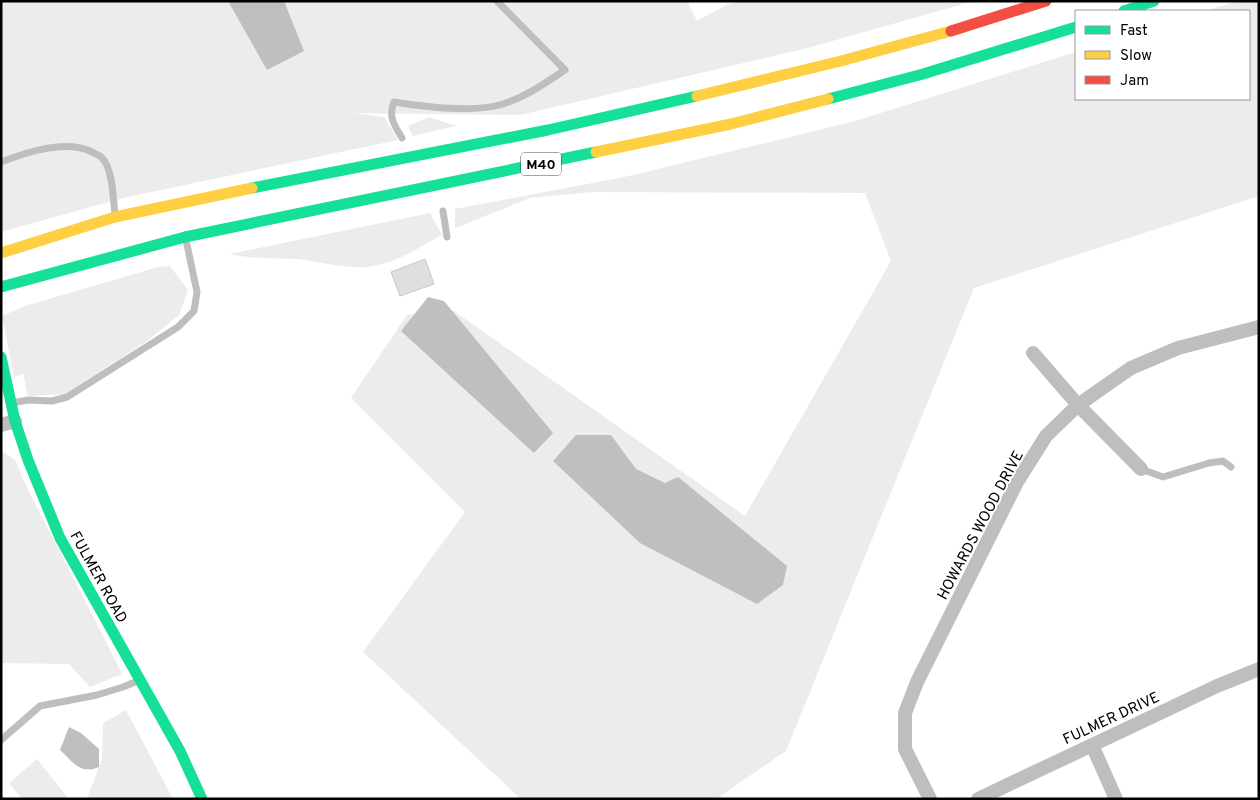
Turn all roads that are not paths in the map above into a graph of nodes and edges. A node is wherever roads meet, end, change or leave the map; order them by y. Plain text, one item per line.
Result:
1 (496, 1) edge
2 (1046, 1) edge
3 (1154, 1) edge
4 (1127, 10) edge
5 (1075, 27) edge
6 (402, 138) dead end
7 (1, 162) edge
8 (443, 211) dead end
9 (115, 217) junction
10 (185, 237) junction
11 (446, 237) dead end
12 (1, 253) edge
13 (1, 287) edge
14 (1259, 327) edge
15 (1033, 353) dead end
16 (1, 357) edge
17 (11, 404) junction
18 (1078, 405) junction
19 (8, 423) edge
20 (1231, 468) dead end
21 (1141, 470) joint
22 (1259, 669) edge
23 (140, 680) junction
24 (1, 740) edge
25 (1092, 745) junction
26 (202, 799) edge
27 (930, 799) edge
28 (978, 799) edge
29 (1116, 799) edge

1 - 6 lane
2 - 9 main road, M40
3 - 4 main road
5 - 10 main road, M40
7 - 9 lane
8 - 11 lane
9 - 12 main road, M40
10 - 13 main road, M40
10 - 17 lane
14 - 18 street, HOWARDS WOOD DRIVE
15 - 18 street
16 - 17 main road, FULMER ROAD
17 - 19 main road, FULMER ROAD
18 - 21 street
18 - 27 street, HOWARDS WOOD DRIVE
19 - 23 main road, FULMER ROAD
20 - 21 lane
22 - 25 street, FULMER DRIVE
23 - 24 lane
23 - 26 main road, FULMER ROAD
25 - 28 street, FULMER DRIVE
25 - 29 street

